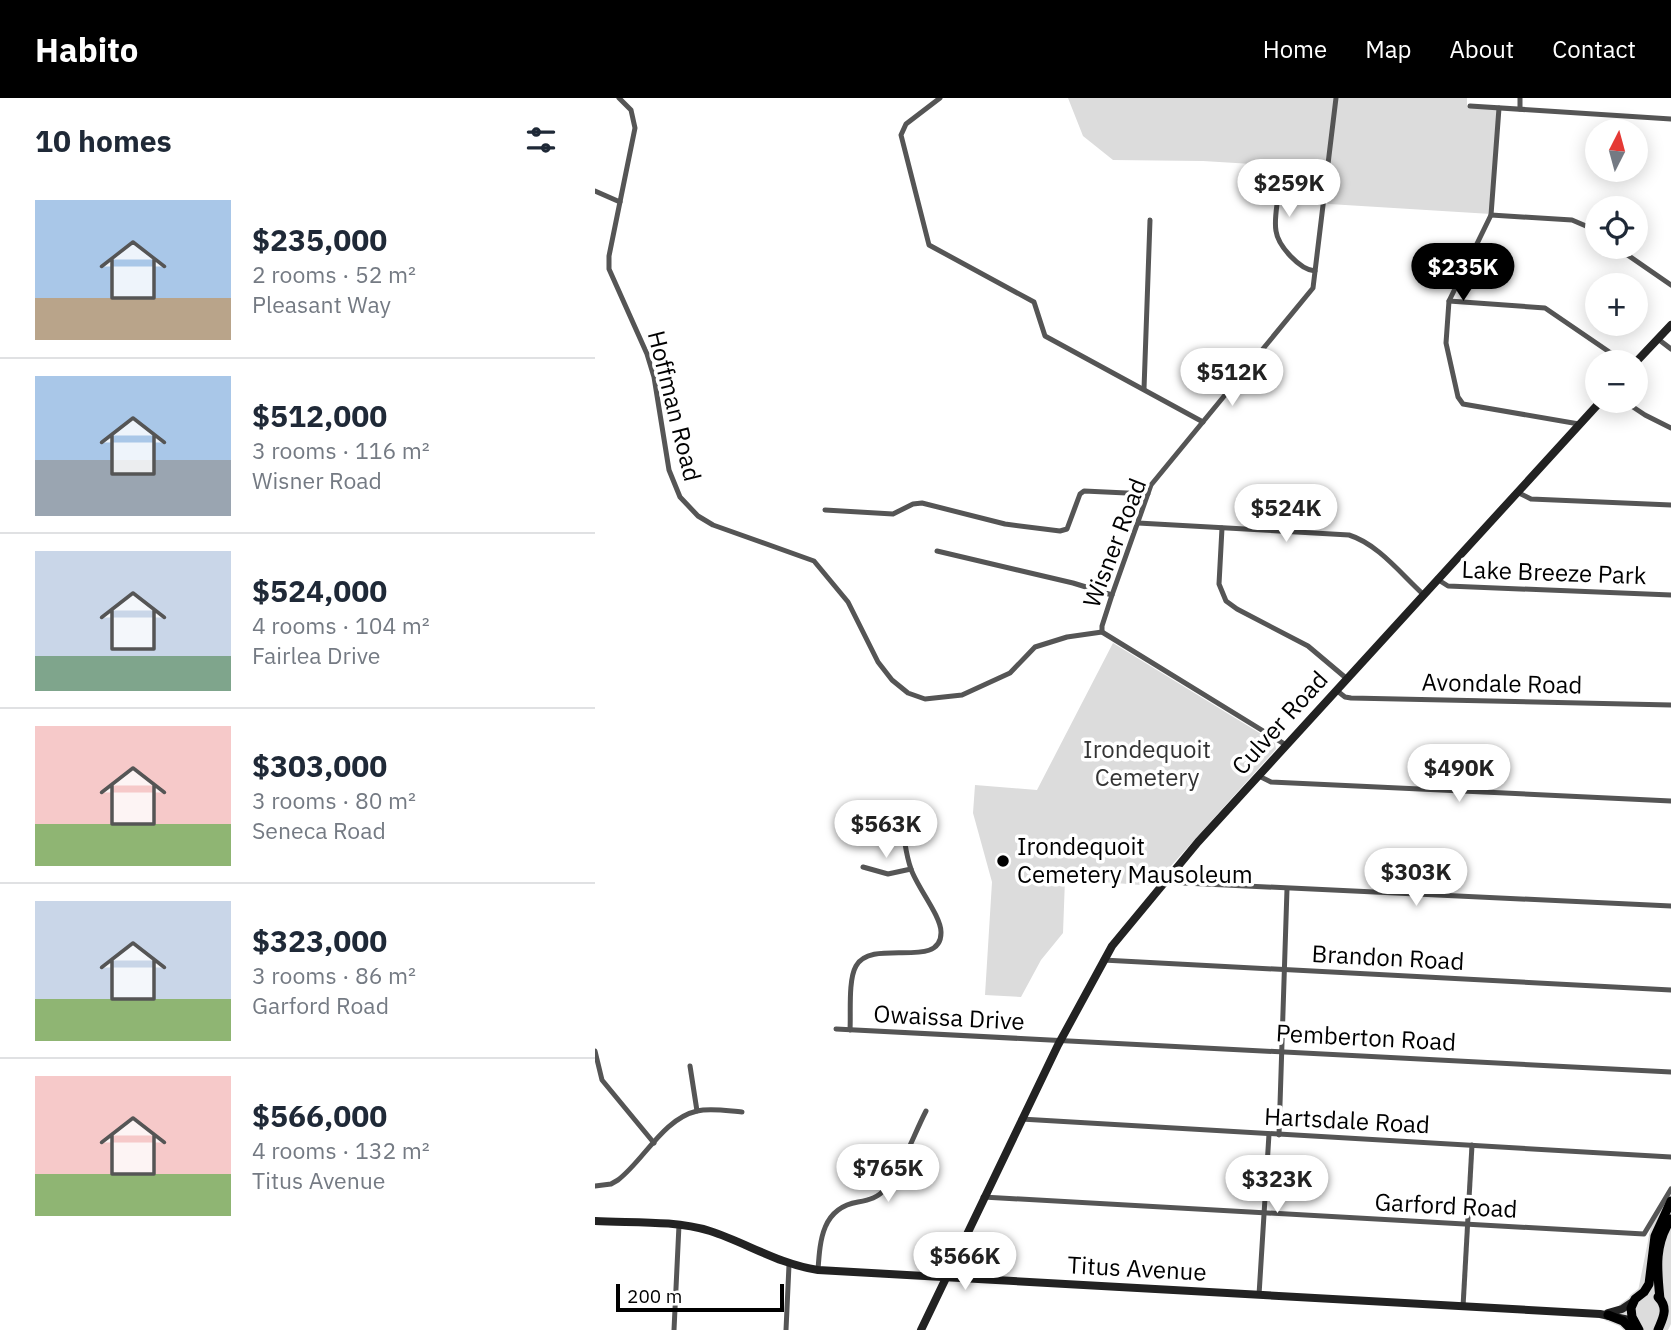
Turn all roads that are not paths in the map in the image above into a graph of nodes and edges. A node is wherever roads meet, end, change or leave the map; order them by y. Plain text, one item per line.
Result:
1 (619, 98) edge
2 (940, 98) edge
3 (1336, 98) edge
4 (1520, 98) edge
5 (1469, 106) dead end
6 (1499, 108) junction
7 (1520, 109) junction
8 (1671, 118) edge
9 (595, 191) edge
10 (1278, 196) dead end
11 (619, 202) junction
12 (1491, 215) junction
13 (1150, 220) dead end
14 (1585, 227) edge
15 (1633, 259) edge
16 (1315, 271) junction
17 (1671, 285) edge
18 (1449, 301) junction
19 (1671, 325) edge
20 (1658, 339) junction
21 (1671, 349) edge
22 (1606, 350) edge
23 (1647, 350) edge
24 (1144, 389) junction
25 (1590, 413) edge
26 (1642, 413) edge
27 (1203, 422) junction
28 (1579, 424) junction
29 (1671, 428) edge
30 (1517, 492) junction
31 (1148, 494) junction
32 (1671, 505) edge
33 (825, 510) dead end
34 (1138, 523) junction
35 (1221, 528) junction
36 (937, 551) dead end
37 (1437, 579) junction
38 (1423, 594) junction
39 (1112, 595) junction
40 (1671, 595) edge
41 (1102, 632) junction
42 (1346, 678) junction
43 (1336, 690) junction
44 (1671, 705) edge
45 (1286, 745) junction
46 (1259, 776) junction
47 (1671, 801) edge
48 (902, 827) dead end
49 (863, 867) dead end
50 (911, 869) junction
51 (1163, 882) junction
52 (1287, 889) junction
53 (1671, 906) edge
54 (1103, 960) junction
55 (1285, 970) junction
56 (1671, 990) edge
57 (837, 1029) dead end
58 (850, 1030) junction
59 (1060, 1041) junction
60 (595, 1051) edge
61 (1282, 1051) junction
62 (690, 1066) dead end
63 (1671, 1072) edge
64 (697, 1111) junction
65 (926, 1111) dead end
66 (742, 1112) dead end
67 (1021, 1119) junction
68 (1269, 1134) junction
69 (1279, 1135) junction
70 (654, 1143) junction
71 (1472, 1145) junction
72 (1671, 1157) edge
73 (595, 1186) edge
74 (1671, 1189) edge
75 (983, 1197) junction
76 (1671, 1201) edge
77 (1264, 1213) junction
78 (1671, 1219) edge
79 (595, 1221) edge
80 (1468, 1224) junction
81 (679, 1225) junction
82 (789, 1265) junction
83 (818, 1270) junction
84 (945, 1277) junction
85 (1259, 1295) junction
86 (1637, 1298) junction
87 (1664, 1300) edge
88 (1463, 1307) junction
89 (1671, 1309) edge
90 (1604, 1315) junction
91 (1663, 1319) junction
92 (1635, 1326) edge
93 (674, 1330) edge
94 (786, 1330) edge
95 (921, 1330) edge
96 (1658, 1330) edge

1 - 11 street, Hoffman Road
2 - 24 street
3 - 16 street, Wisner Road
4 - 7 street
5 - 6 street
6 - 7 street
6 - 12 street
7 - 8 street
9 - 11 street
10 - 16 street
11 - 41 street, Hoffman Road
12 - 14 street
12 - 18 street
13 - 24 street
15 - 17 street
16 - 27 street, Wisner Road
18 - 22 street
18 - 28 street
19 - 20 main road
20 - 21 street
20 - 23 main road
24 - 27 street
25 - 28 main road, Culver Road
26 - 29 street
27 - 31 street, Wisner Road
28 - 30 main road, Culver Road
30 - 32 street
30 - 37 main road, Culver Road
31 - 33 street
31 - 34 street, Wisner Road
34 - 35 street
34 - 39 street, Wisner Road
35 - 38 street
35 - 42 street
36 - 39 street
37 - 38 main road, Culver Road
37 - 40 street, Lake Breeze Park
38 - 42 main road, Culver Road
39 - 41 street, Wisner Road
41 - 45 street
42 - 43 main road, Culver Road
43 - 44 street, Avondale Road
43 - 45 main road, Culver Road
45 - 46 main road, Culver Road
46 - 47 street
46 - 51 main road, Culver Road
48 - 50 street
49 - 50 street
50 - 58 street
51 - 52 street
51 - 54 main road, Culver Road
52 - 53 street
52 - 55 street
54 - 55 street, Brandon Road
54 - 59 main road, Culver Road
55 - 56 street, Brandon Road
55 - 61 street
57 - 58 street, Owaissa Drive
58 - 59 street, Owaissa Drive
59 - 61 street, Pemberton Road
59 - 67 main road, Culver Road
60 - 70 street
61 - 63 street, Pemberton Road
61 - 69 street
62 - 64 street
64 - 66 street
64 - 70 street
65 - 83 street
67 - 68 street, Hartsdale Road
67 - 75 main road, Culver Road
68 - 69 street, Hartsdale Road
68 - 77 street
69 - 71 street, Hartsdale Road
70 - 73 street
71 - 72 street, Hartsdale Road
71 - 80 street
74 - 80 street, Garford Road
75 - 77 street, Garford Road
75 - 84 main road, Culver Road
76 - 86 main road
77 - 80 street, Garford Road
77 - 85 street
78 - 87 main road
79 - 81 main road, Titus Avenue
80 - 88 street
81 - 82 main road, Titus Avenue
81 - 93 street
82 - 83 main road, Titus Avenue
82 - 94 street
83 - 84 main road, Titus Avenue
84 - 85 main road, Titus Avenue
84 - 95 main road, Culver Road
85 - 88 main road, Titus Avenue
86 - 87 main road
86 - 90 main road, Titus Avenue
86 - 92 main road
87 - 91 main road
88 - 90 main road, Titus Avenue
89 - 91 street
90 - 92 main road
91 - 92 main road
91 - 96 main road

